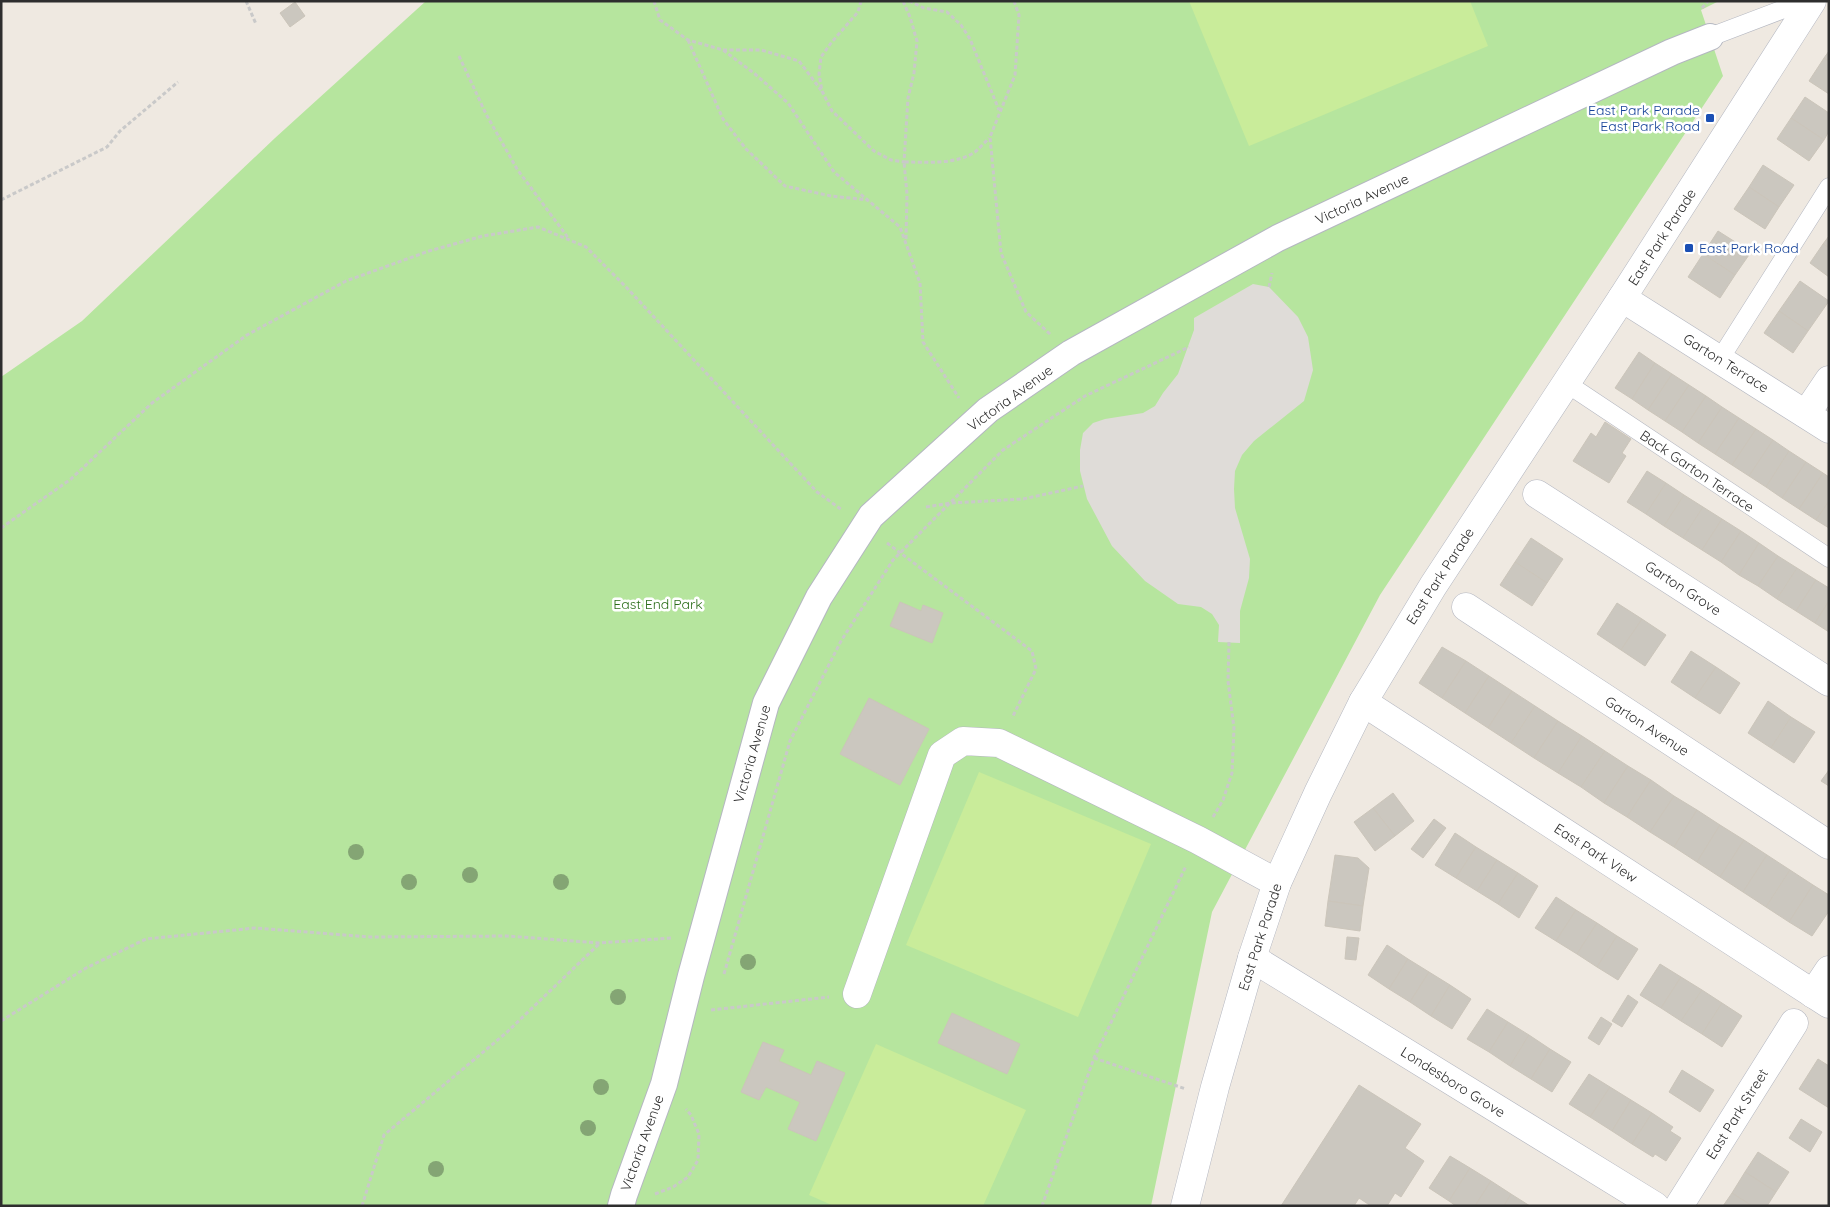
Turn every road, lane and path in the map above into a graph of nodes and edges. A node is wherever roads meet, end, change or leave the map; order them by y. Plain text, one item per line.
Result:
1 (246, 1) edge
2 (654, 1) edge
3 (861, 1) edge
4 (903, 1) edge
5 (908, 1) edge
6 (1014, 1) edge
7 (1806, 1) edge
8 (1812, 1) edge
9 (1823, 1) edge
10 (1829, 3) edge
11 (256, 24) dead end
12 (1710, 36) joint
13 (688, 40) junction
14 (723, 50) junction
15 (459, 56) dead end
16 (178, 82) dead end
17 (822, 91) junction
18 (1000, 110) junction
19 (990, 137) junction
20 (904, 162) junction
21 (1829, 187) edge
22 (1, 200) edge
23 (869, 200) junction
24 (570, 240) junction
25 (906, 242) junction
26 (1622, 298) junction
27 (1189, 347) dead end
28 (1071, 353) junction
29 (1720, 359) junction
30 (1829, 380) edge
31 (1566, 383) junction
32 (1806, 414) junction
33 (974, 422) junction
34 (1829, 429) edge
35 (1083, 486) dead end
36 (1538, 494) dead end
37 (951, 503) junction
38 (924, 507) dead end
39 (864, 526) junction
40 (1, 528) edge
41 (900, 553) junction
42 (1829, 558) edge
43 (1466, 607) dead end
44 (1229, 642) dead end
45 (1829, 682) edge
46 (1363, 702) junction
47 (999, 743) junction
48 (1198, 840) junction
49 (1829, 845) edge
50 (1277, 883) junction
51 (702, 936) junction
52 (599, 943) junction
53 (1252, 958) junction
54 (1829, 970) edge
55 (723, 976) dead end
56 (857, 994) joint
57 (1821, 999) edge
58 (715, 1002) dead end
59 (712, 1010) junction
60 (681, 1014) junction
61 (2, 1019) edge
62 (709, 1019) dead end
63 (1794, 1023) dead end
64 (1094, 1058) junction
65 (664, 1084) junction
66 (1216, 1087) junction
67 (622, 1200) edge
68 (362, 1206) edge
69 (1042, 1206) edge
70 (1185, 1206) edge
71 (1655, 1206) edge
72 (1679, 1206) edge

1 - 11 path
2 - 13 path
3 - 17 path
4 - 20 path
5 - 18 path
6 - 18 path
7 - 12 lane, Victoria Avenue
8 - 26 street, East Park Parade
9 - 10 street
12 - 28 street, Victoria Avenue
13 - 14 path
13 - 23 path
14 - 17 path
14 - 23 path
15 - 24 path
16 - 22 path
17 - 20 path
18 - 19 path
19 - 20 path
19 - 28 path
20 - 25 path
21 - 29 lane
23 - 25 path
24 - 39 path
24 - 40 path
25 - 33 path
26 - 29 street, Garton Terrace
26 - 31 street, East Park Parade
27 - 37 path
28 - 33 street, Victoria Avenue
29 - 32 street, Garton Terrace
30 - 32 street
31 - 42 lane, Back Garton Terrace
31 - 46 street, East Park Parade
32 - 34 street, Garton Terrace
33 - 39 street, Victoria Avenue
35 - 37 path
36 - 45 street, Garton Grove
37 - 38 path
37 - 41 path
39 - 41 path
39 - 51 street, Victoria Avenue
41 - 47 path
41 - 55 path
43 - 49 street, Garton Avenue
44 - 48 path
46 - 50 street, East Park Parade
46 - 57 street, East Park View
47 - 48 street
47 - 56 street
48 - 50 street
48 - 64 path
50 - 53 street, East Park Parade
51 - 52 path
51 - 60 street, Victoria Avenue
52 - 61 path
52 - 68 path
53 - 66 street, East Park Parade
53 - 71 street, Londesboro Grove
54 - 57 street
56 - 59 path
58 - 59 path
59 - 60 path
59 - 62 path
60 - 65 street, Victoria Avenue
63 - 72 street, East Park Street
64 - 66 path
64 - 69 path
65 - 67 street, Victoria Avenue
65 - 67 path
66 - 70 street, East Park Parade

